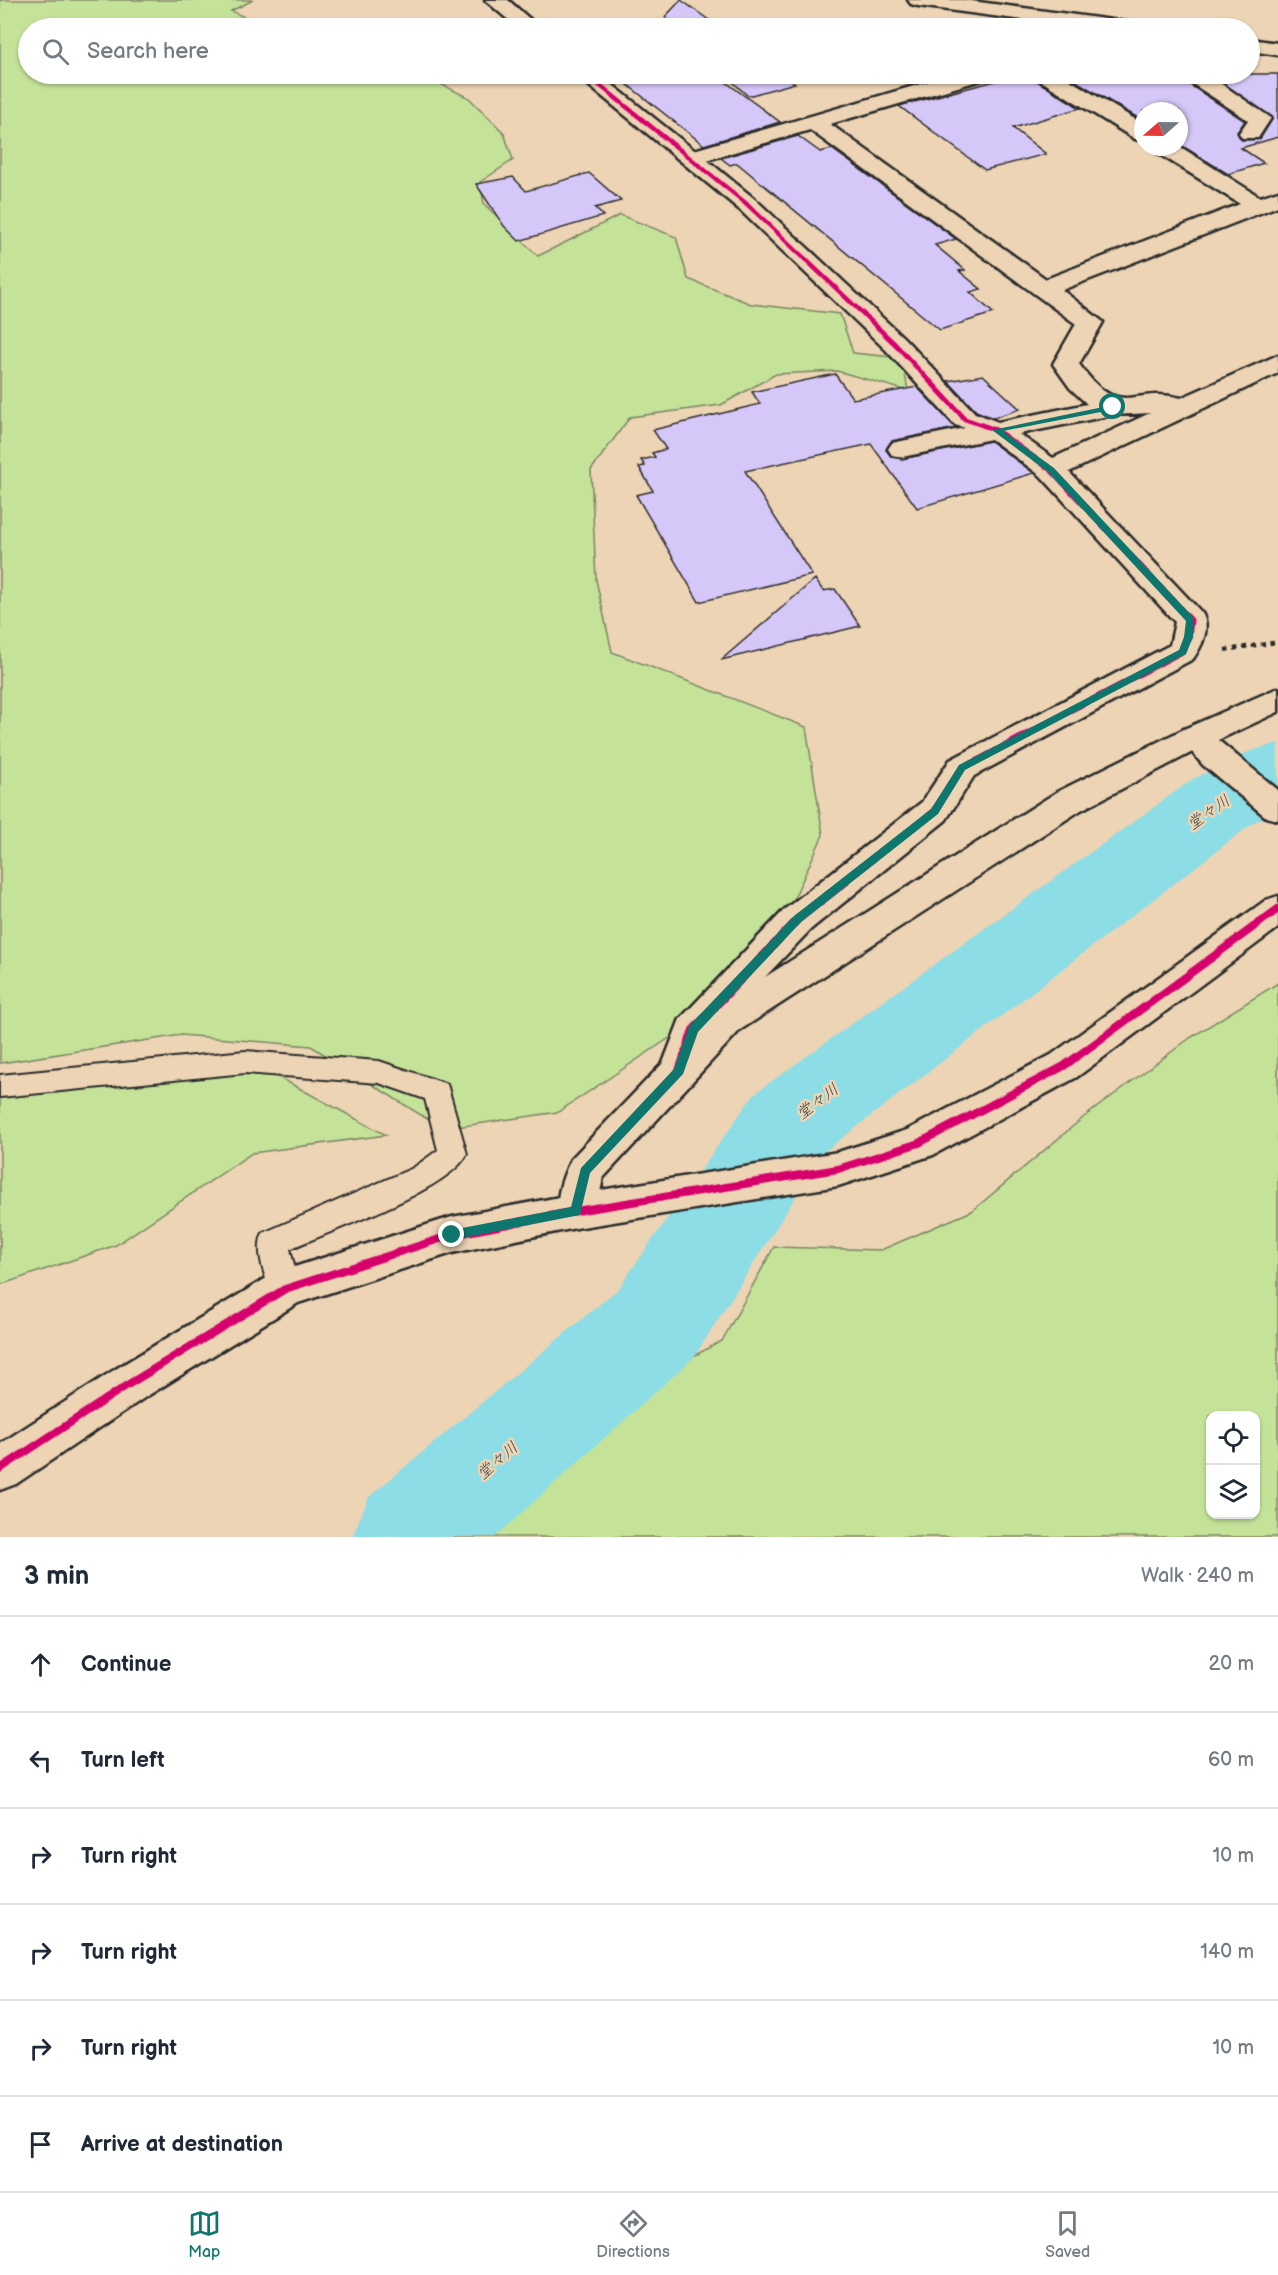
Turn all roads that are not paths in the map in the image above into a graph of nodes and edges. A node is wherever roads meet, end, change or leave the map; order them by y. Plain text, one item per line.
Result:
1 (495, 0) edge
2 (918, 0) edge
3 (518, 18) edge
4 (1046, 18) edge
5 (1260, 46) edge
6 (1278, 49) edge
7 (598, 84) edge
8 (943, 84) edge
9 (1062, 84) edge
10 (1208, 84) edge
11 (813, 122) junction
12 (1134, 128) edge
13 (1250, 133) dead end
14 (1181, 156) edge
15 (690, 158) junction
16 (1267, 201) edge
17 (1045, 288) junction
18 (1278, 363) edge
19 (1113, 407) junction
20 (1184, 409) junction
21 (996, 430) junction
22 (902, 450) dead end
23 (1051, 470) junction
24 (1278, 699) edge
25 (1205, 747) junction
26 (1278, 808) edge
27 (1278, 909) edge
28 (679, 1071) junction
29 (0, 1086) edge
30 (576, 1211) junction
31 (285, 1289) junction
32 (0, 1469) edge

1 - 3 street
2 - 4 street
5 - 6 street
7 - 15 street
8 - 11 street
9 - 12 street
10 - 13 street
11 - 15 street
11 - 17 street
14 - 16 street
15 - 21 street
16 - 17 street
17 - 19 street
18 - 20 street
19 - 20 street
19 - 21 street
20 - 23 street
21 - 22 street
21 - 23 street
23 - 28 street
24 - 25 street
25 - 26 street
25 - 28 street
27 - 30 street
28 - 30 street
29 - 31 lane
30 - 31 street
31 - 32 street

